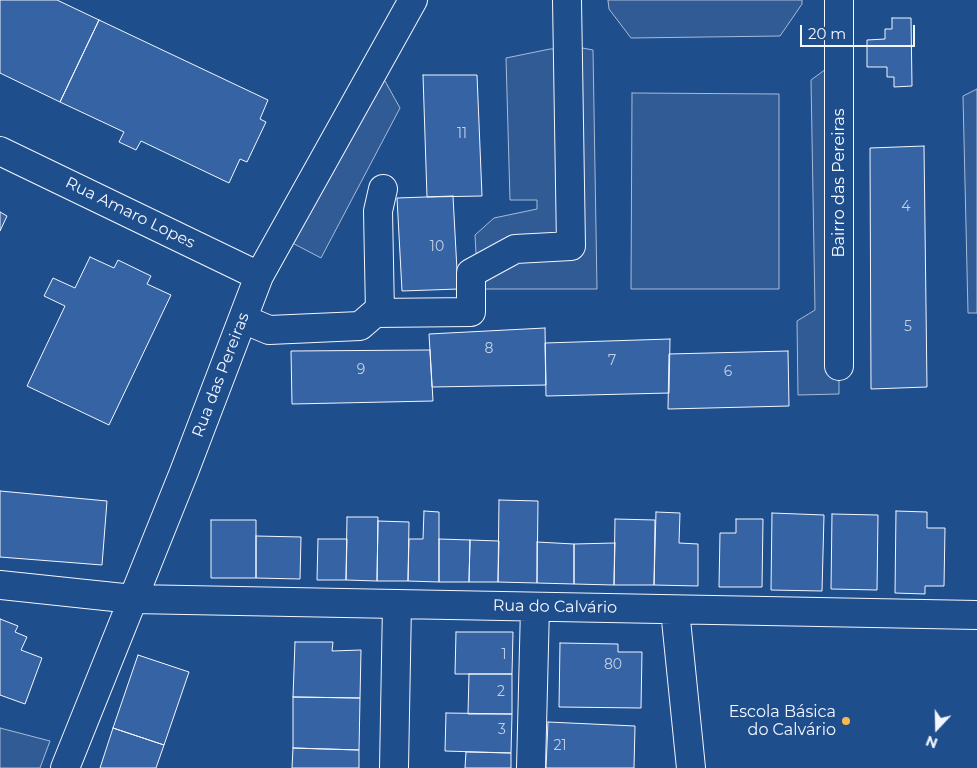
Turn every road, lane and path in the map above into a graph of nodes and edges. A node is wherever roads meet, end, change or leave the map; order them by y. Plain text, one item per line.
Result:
1 (413, 0) edge
2 (567, 0) edge
3 (838, 0) edge
4 (0, 151) edge
5 (383, 189) dead end
6 (259, 276) junction
7 (380, 313) junction
8 (243, 319) junction
9 (839, 366) dead end
10 (0, 585) edge
11 (133, 599) junction
12 (397, 604) junction
13 (535, 607) junction
14 (675, 610) junction
15 (977, 615) edge
16 (65, 768) edge
17 (394, 768) edge
18 (531, 768) edge
19 (690, 768) edge

1 - 6 street, Rua das Pereiras
2 - 7 street
3 - 9 street, Bairro das Pereiras
4 - 6 street, Rua Amaro Lopes
5 - 7 street
6 - 8 street, Rua das Pereiras
7 - 8 street
8 - 11 street, Rua das Pereiras
10 - 11 street, Rua do Calvário
11 - 12 street, Rua do Calvário
11 - 16 street, Rua das Pereiras
12 - 13 street, Rua do Calvário
12 - 17 street
13 - 14 street, Rua do Calvário
13 - 18 street
14 - 15 street, Rua do Calvário
14 - 19 street

